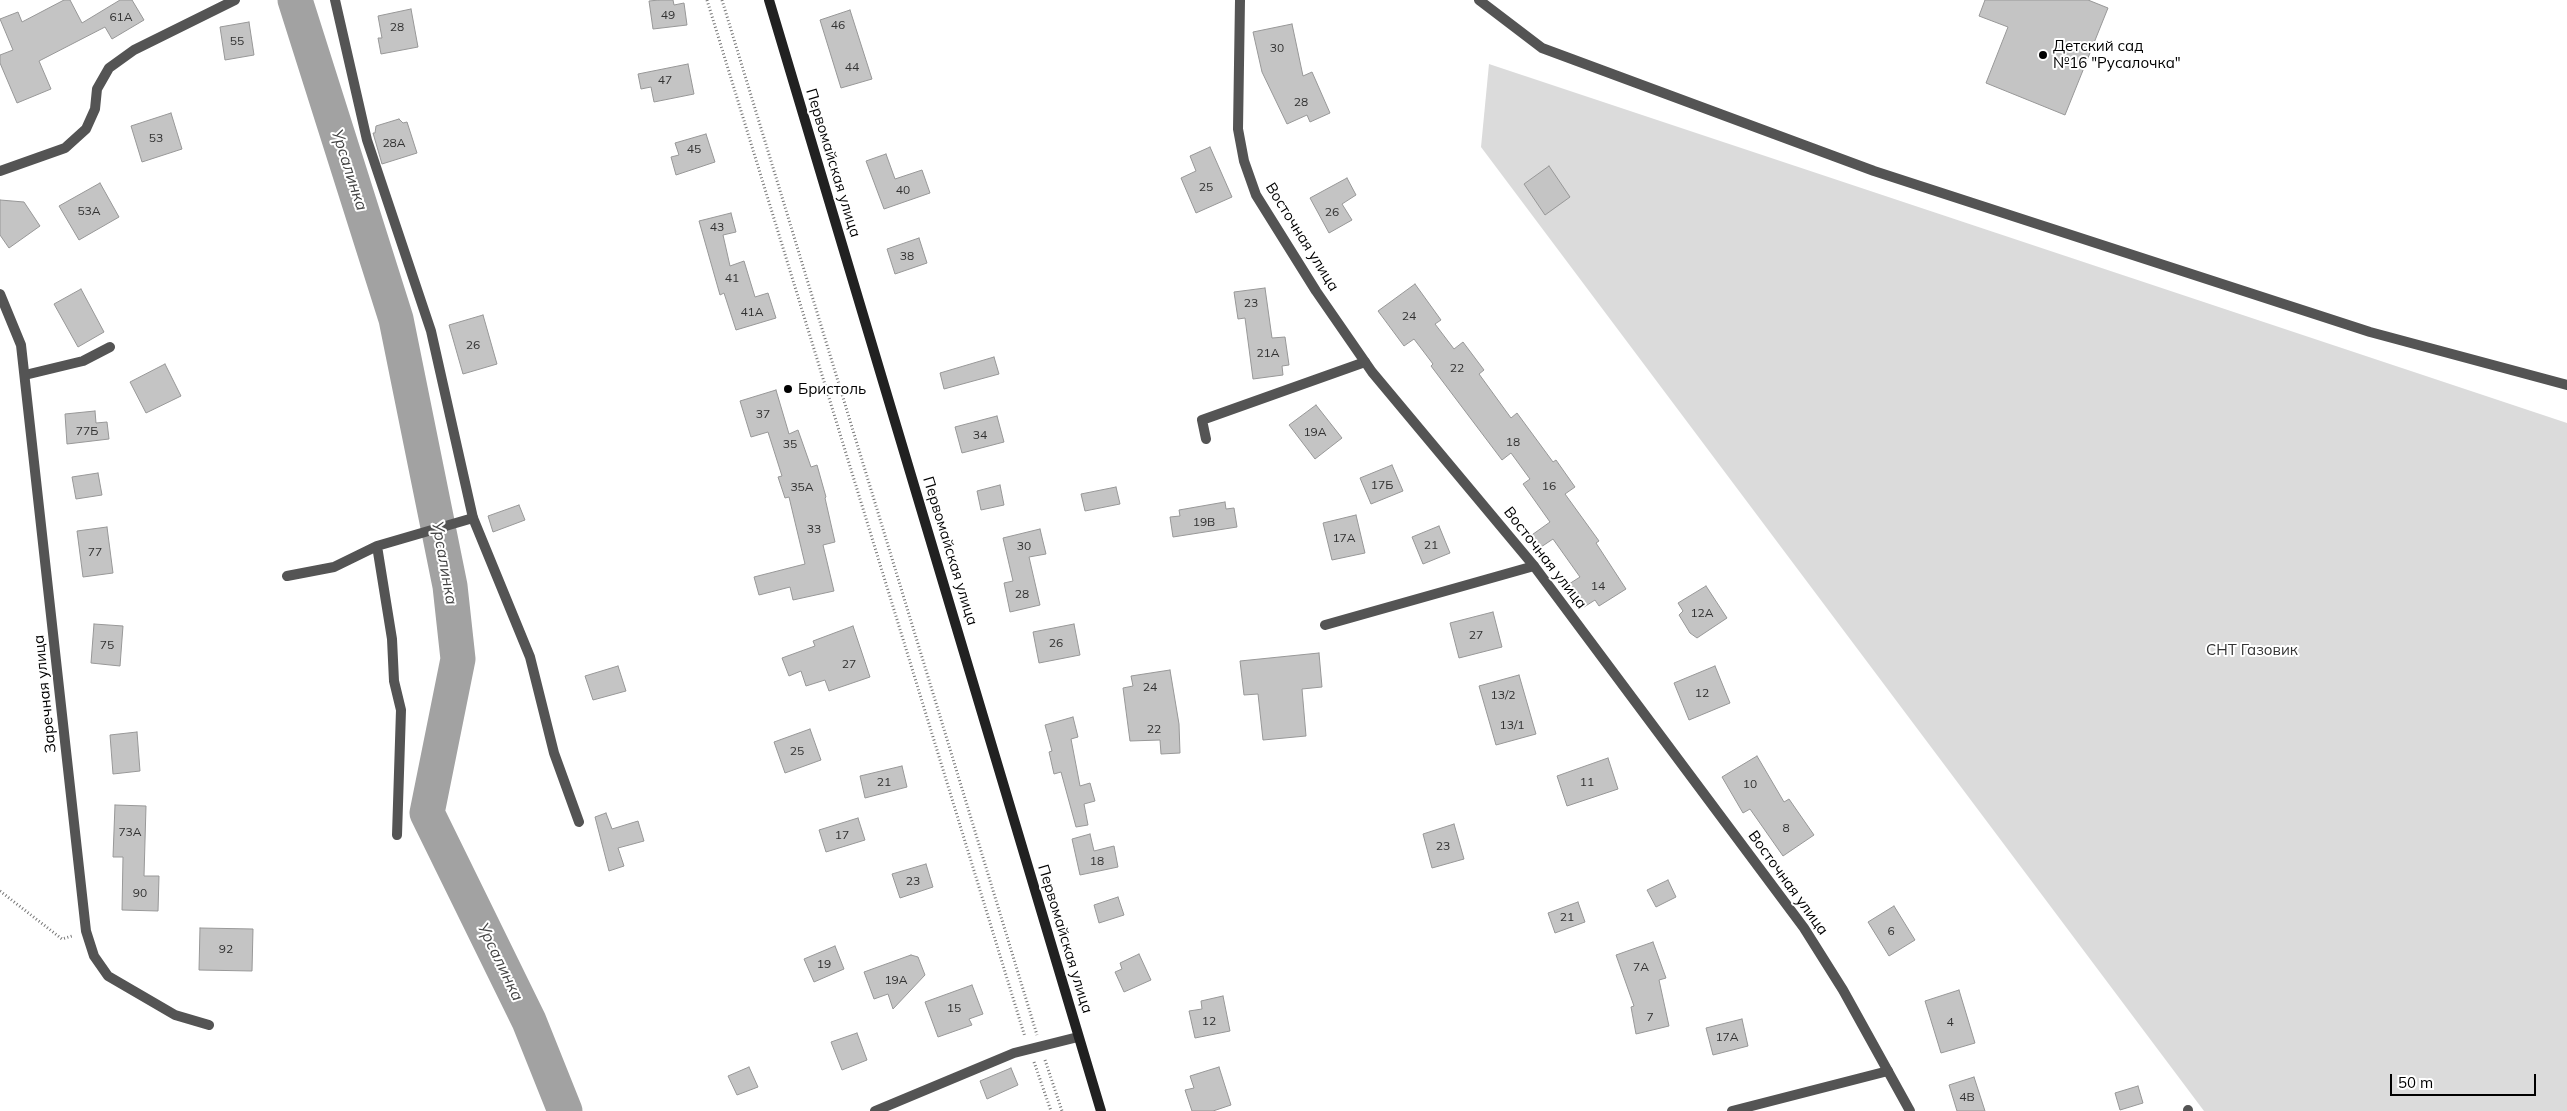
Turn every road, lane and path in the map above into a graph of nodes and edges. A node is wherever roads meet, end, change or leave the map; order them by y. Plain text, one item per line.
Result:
1 (236, 0) edge
2 (335, 0) edge
3 (708, 0) edge
4 (722, 0) edge
5 (769, 0) edge
6 (1240, 0) edge
7 (1479, 0) edge
8 (0, 171) edge
9 (0, 294) edge
10 (110, 347) dead end
11 (1365, 362) junction
12 (24, 375) junction
13 (2567, 385) edge
14 (1206, 439) dead end
15 (473, 518) junction
16 (377, 546) junction
17 (1534, 566) junction
18 (287, 576) dead end
19 (1325, 625) dead end
20 (579, 822) dead end
21 (398, 835) dead end
22 (0, 890) edge
23 (86, 931) junction
24 (209, 1025) dead end
25 (1078, 1036) junction
26 (1040, 1046) junction
27 (1029, 1049) junction
28 (1888, 1071) junction
29 (875, 1111) edge
30 (1051, 1111) edge
31 (1062, 1111) edge
32 (1100, 1111) edge
33 (1732, 1111) edge
34 (1910, 1111) edge

1 - 8 street
2 - 15 street
3 - 27 path
4 - 26 path
5 - 25 main road, Первомайская улица
6 - 11 street, Восточная улица
7 - 13 street
9 - 12 street, Заречная улица
10 - 12 street
11 - 14 street
11 - 17 street, Восточная улица
12 - 23 street, Заречная улица
15 - 16 street
15 - 20 street
16 - 18 street
16 - 21 street
17 - 19 street
17 - 28 street, Восточная улица
22 - 23 path
23 - 24 street, Заречная улица
25 - 26 street
25 - 32 main road, Первомайская улица
26 - 27 street
26 - 31 path
27 - 29 street
27 - 30 path
28 - 33 street
28 - 34 street, Восточная улица

